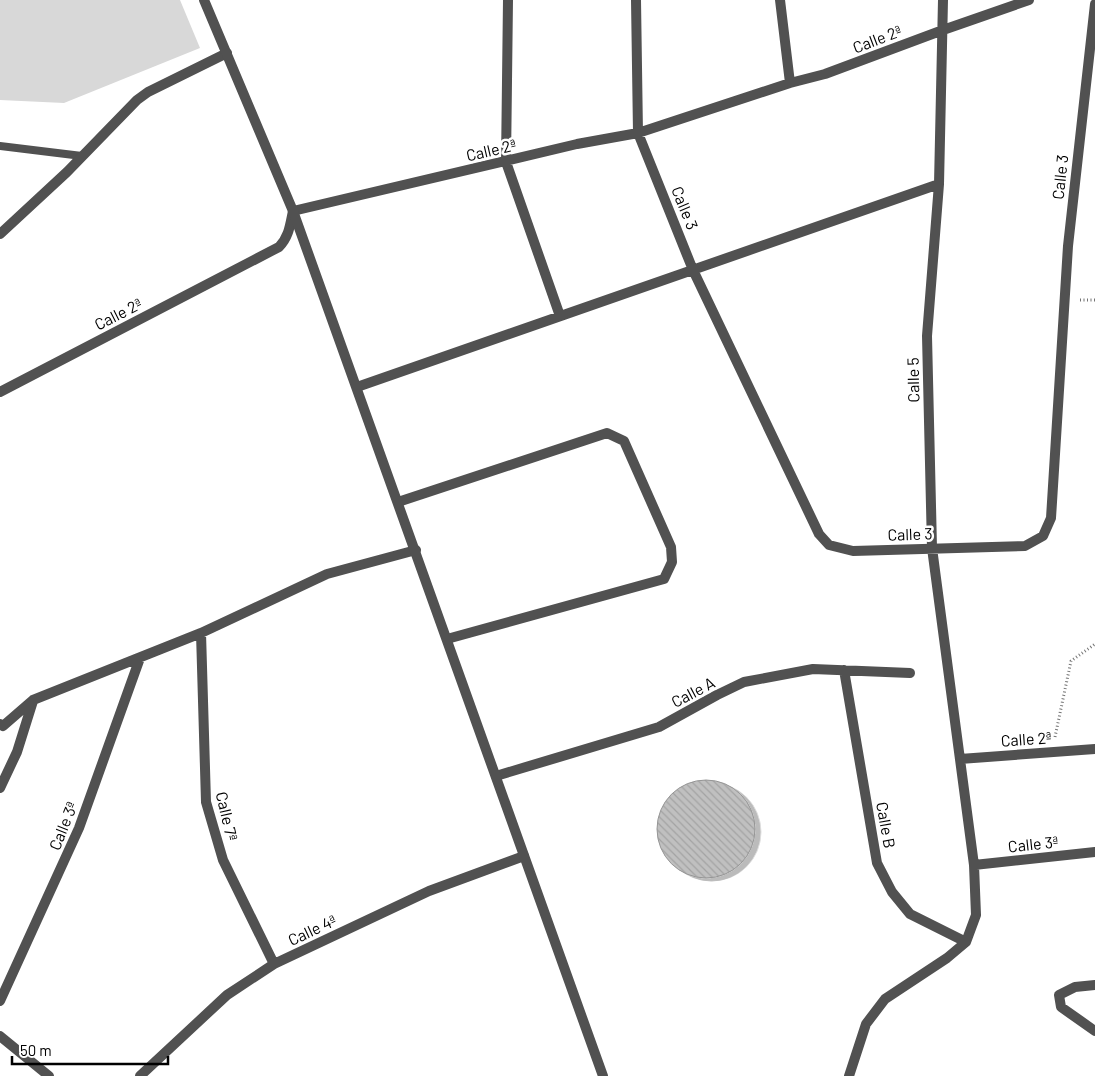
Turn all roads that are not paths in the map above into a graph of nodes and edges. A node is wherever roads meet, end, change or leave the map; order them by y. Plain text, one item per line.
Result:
1 (204, 0) edge
2 (508, 0) edge
3 (636, 0) edge
4 (780, 0) edge
5 (943, 0) edge
6 (1029, 0) edge
7 (1095, 4) edge
8 (943, 30) junction
9 (226, 53) junction
10 (790, 83) junction
11 (638, 133) junction
12 (0, 146) edge
13 (82, 156) junction
14 (506, 162) junction
15 (939, 184) junction
16 (293, 211) junction
17 (0, 234) edge
18 (693, 270) junction
19 (560, 316) junction
20 (357, 387) junction
21 (0, 392) edge
22 (398, 502) junction
23 (932, 548) junction
24 (416, 550) junction
25 (201, 634) junction
26 (447, 639) junction
27 (140, 658) junction
28 (844, 670) junction
29 (910, 673) dead end
30 (33, 700) junction
31 (1, 726) edge
32 (1095, 749) edge
33 (960, 759) junction
34 (496, 776) junction
35 (0, 788) edge
36 (1095, 852) edge
37 (524, 856) junction
38 (974, 865) junction
39 (966, 942) junction
40 (274, 964) junction
41 (1095, 985) edge
42 (0, 1001) edge
43 (1095, 1031) edge
44 (0, 1036) edge
45 (49, 1076) edge
46 (140, 1076) edge
47 (603, 1076) edge
48 (849, 1076) edge

1 - 9 street
2 - 14 street
3 - 11 street, Calle 3
4 - 10 street
5 - 8 street, Calle 5
6 - 8 street, Calle 2ª
7 - 23 street, Calle 3
8 - 10 street, Calle 2ª
8 - 15 street, Calle 5
9 - 13 street
9 - 16 street
10 - 11 street, Calle 2ª
11 - 14 street, Calle 2ª
11 - 18 street, Calle 3
12 - 13 lane
13 - 17 street
14 - 16 street, Calle 2ª
14 - 19 street
15 - 18 street
15 - 23 street, Calle 5
16 - 20 street
16 - 21 street, Calle 2ª
18 - 19 street
18 - 23 street, Calle 3
19 - 20 street
20 - 22 street
22 - 24 street
22 - 26 street
23 - 33 street, Calle 5
24 - 25 street
24 - 26 street
25 - 27 street
25 - 40 street, Calle 7ª
26 - 34 street
27 - 30 street
27 - 42 street, Calle 3ª
28 - 29 street, Calle A
28 - 34 street, Calle A
28 - 39 street, Calle B
30 - 31 street
30 - 35 street
32 - 33 street, Calle 2ª
33 - 38 street, Calle 5
34 - 37 street
36 - 38 street, Calle 3ª
37 - 40 street, Calle 4ª
37 - 47 street
38 - 39 street, Calle 5
39 - 48 street
40 - 46 street, Calle 4ª
41 - 43 street
44 - 45 street

